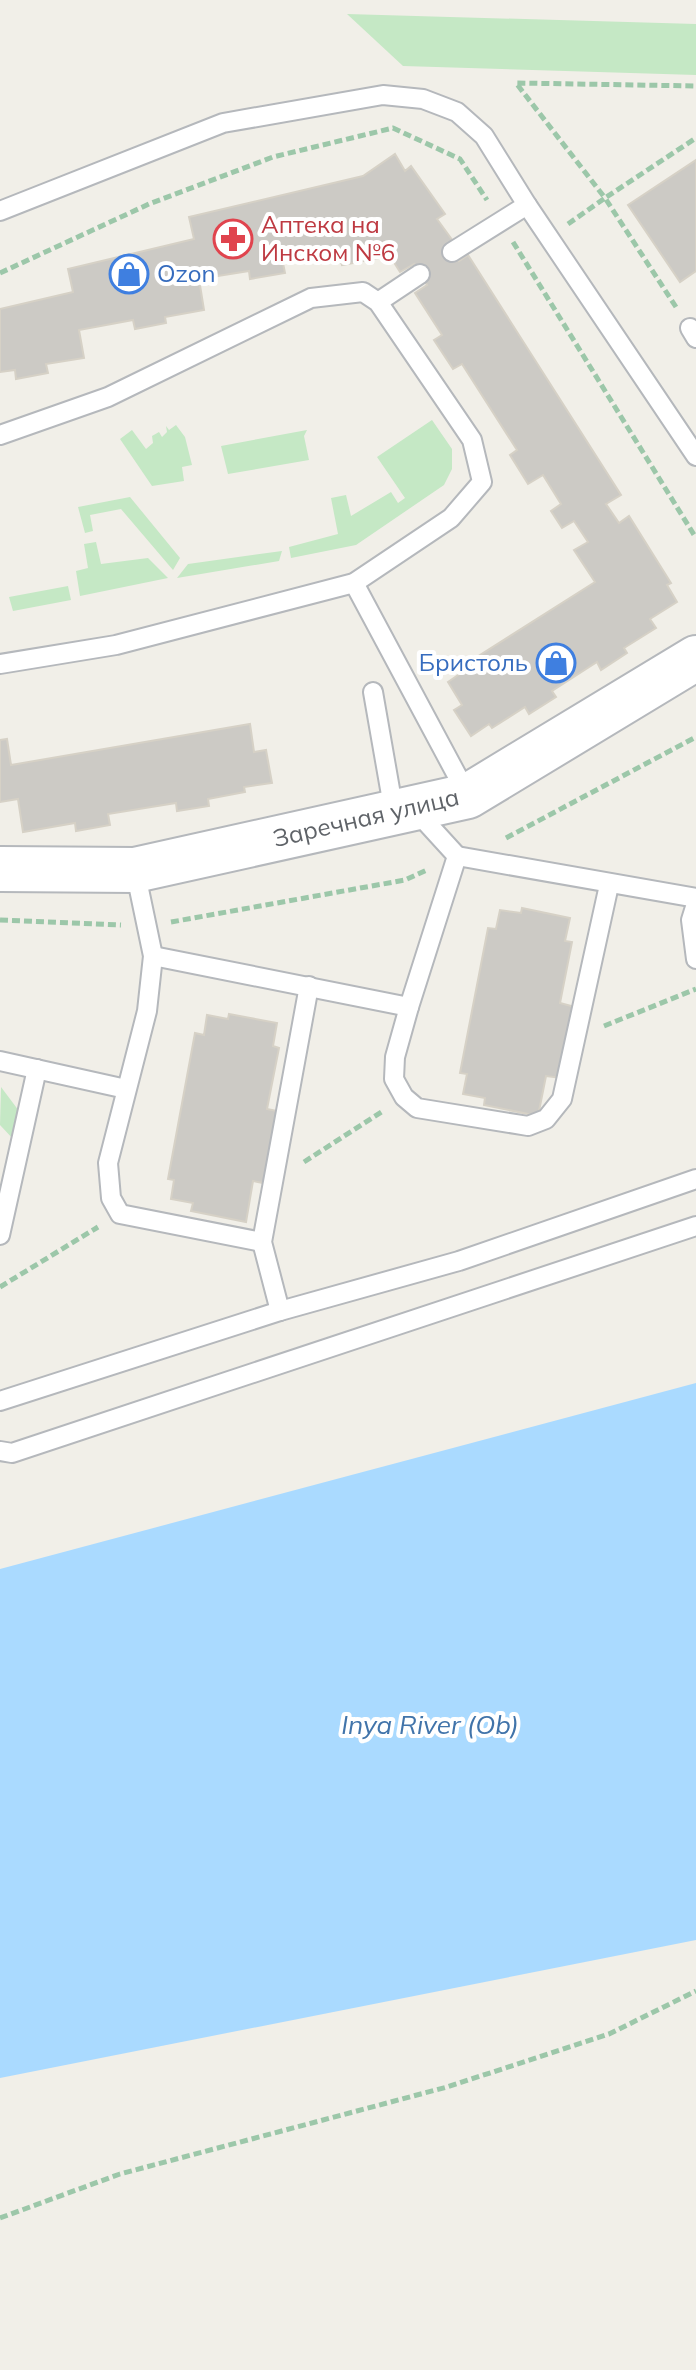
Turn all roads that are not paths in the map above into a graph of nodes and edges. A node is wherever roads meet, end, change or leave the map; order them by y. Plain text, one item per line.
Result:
1 (527, 205) junction
2 (0, 211) edge
3 (452, 252) dead end
4 (420, 274) dead end
5 (378, 302) junction
6 (0, 435) edge
7 (696, 456) edge
8 (354, 583) junction
9 (696, 658) edge
10 (0, 664) edge
11 (373, 692) dead end
12 (468, 796) junction
13 (403, 810) junction
14 (457, 856) junction
15 (0, 869) edge
16 (135, 870) junction
17 (609, 885) junction
18 (696, 898) edge
19 (696, 904) edge
20 (153, 956) junction
21 (696, 959) edge
22 (309, 986) junction
23 (409, 1007) junction
24 (0, 1061) edge
25 (37, 1069) junction
26 (126, 1089) junction
27 (696, 1179) edge
28 (696, 1226) edge
29 (0, 1235) edge
30 (262, 1242) junction
31 (280, 1311) junction
32 (0, 1401) edge
33 (0, 1451) edge

1 - 2 lane
1 - 3 lane
1 - 7 lane
4 - 5 lane
5 - 6 lane
5 - 8 lane
8 - 10 lane
8 - 12 lane
9 - 12 street, Заречная улица
11 - 13 lane
12 - 13 street, Заречная улица
13 - 14 lane
13 - 16 street, Заречная улица
14 - 17 lane
14 - 23 lane
15 - 16 street, Заречная улица
16 - 20 lane
17 - 18 lane
17 - 23 lane
19 - 21 lane
20 - 22 lane
20 - 26 lane
22 - 23 lane
22 - 30 lane
24 - 25 lane
25 - 26 lane
25 - 29 lane
26 - 30 lane
27 - 31 lane
28 - 33 lane
30 - 31 lane
31 - 32 lane

